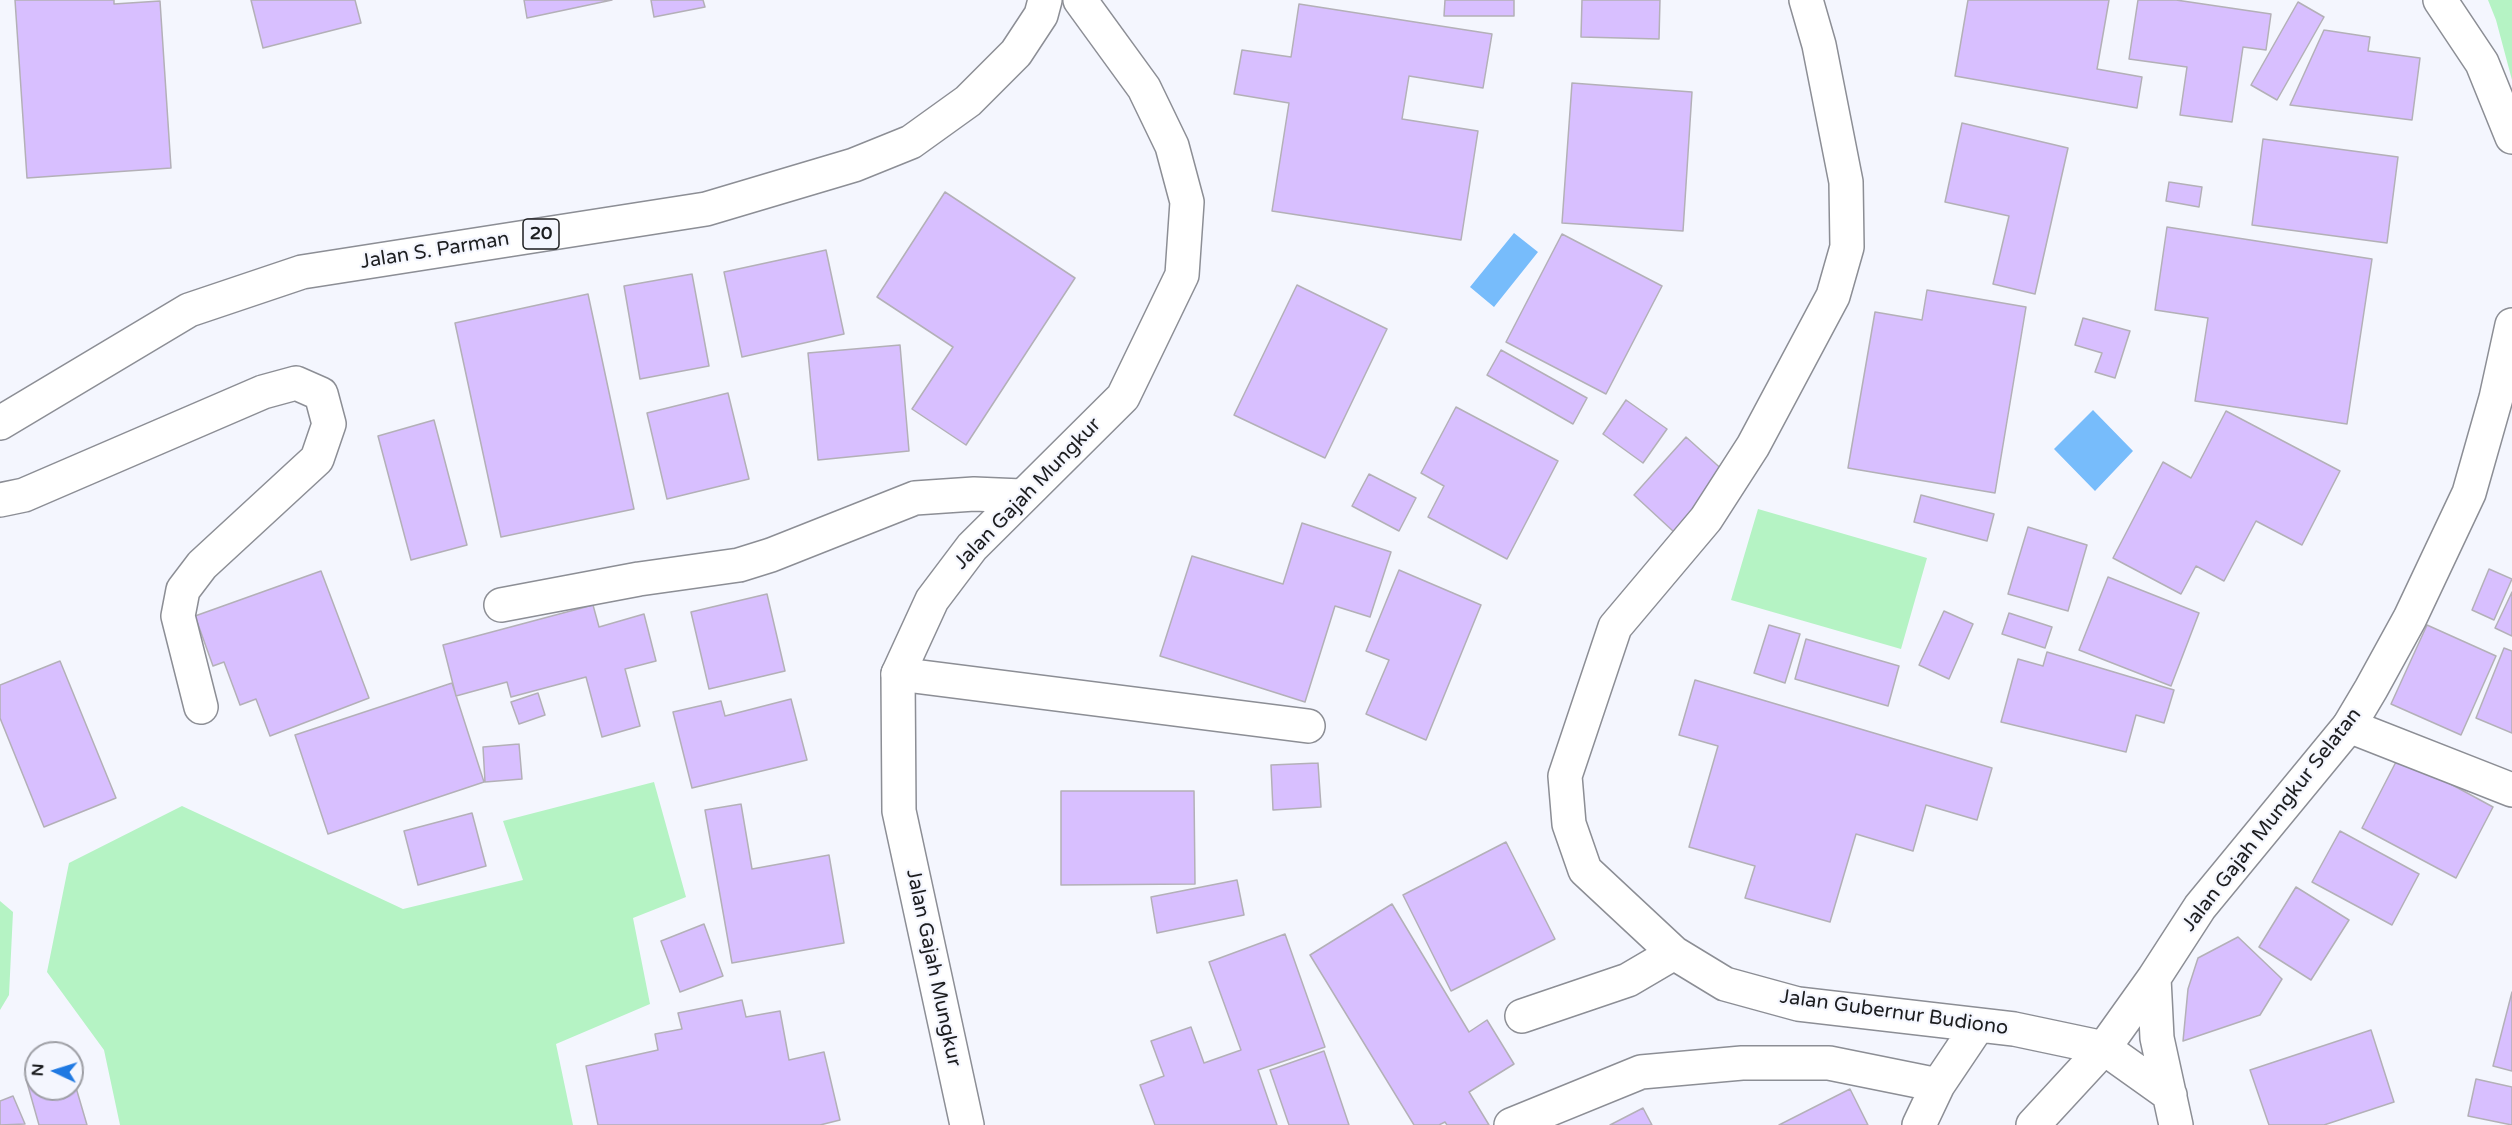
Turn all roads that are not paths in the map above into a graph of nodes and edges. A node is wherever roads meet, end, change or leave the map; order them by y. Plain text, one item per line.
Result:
1 (1045, 0) edge
2 (1080, 0) edge
3 (1806, 0) edge
4 (2440, 0) edge
5 (2512, 137) edge
6 (2512, 326) edge
7 (0, 423) edge
8 (1022, 495) junction
9 (0, 500) edge
10 (501, 605) dead end
11 (898, 674) junction
12 (201, 706) dead end
13 (1308, 726) dead end
14 (2349, 726) junction
15 (2512, 790) edge
16 (1674, 953) junction
17 (2154, 978) junction
18 (1522, 1016) dead end
19 (1977, 1027) junction
20 (2104, 1048) junction
21 (1938, 1085) junction
22 (2173, 1110) edge
23 (967, 1125) edge
24 (1510, 1125) edge
25 (1919, 1125) edge
26 (2033, 1125) edge

1 - 7 main road, Jalan S. Parman / 20
2 - 8 main road, Jalan Gajah Mungkur
3 - 16 main road, Jalan Gubernur Budiono
4 - 5 main road
6 - 14 main road, Jalan Gajah Mungkur Selatan
8 - 10 main road
8 - 11 main road, Jalan Gajah Mungkur
9 - 12 main road
11 - 13 main road
11 - 23 main road, Jalan Gajah Mungkur
14 - 15 main road
14 - 17 main road, Jalan Gajah Mungkur Selatan
16 - 18 main road
16 - 19 main road, Jalan Gubernur Budiono
17 - 20 main road
17 - 22 main road
19 - 20 main road, Jalan Gubernur Budiono
19 - 21 main road
20 - 22 main road
20 - 26 main road
21 - 24 main road
21 - 25 main road

